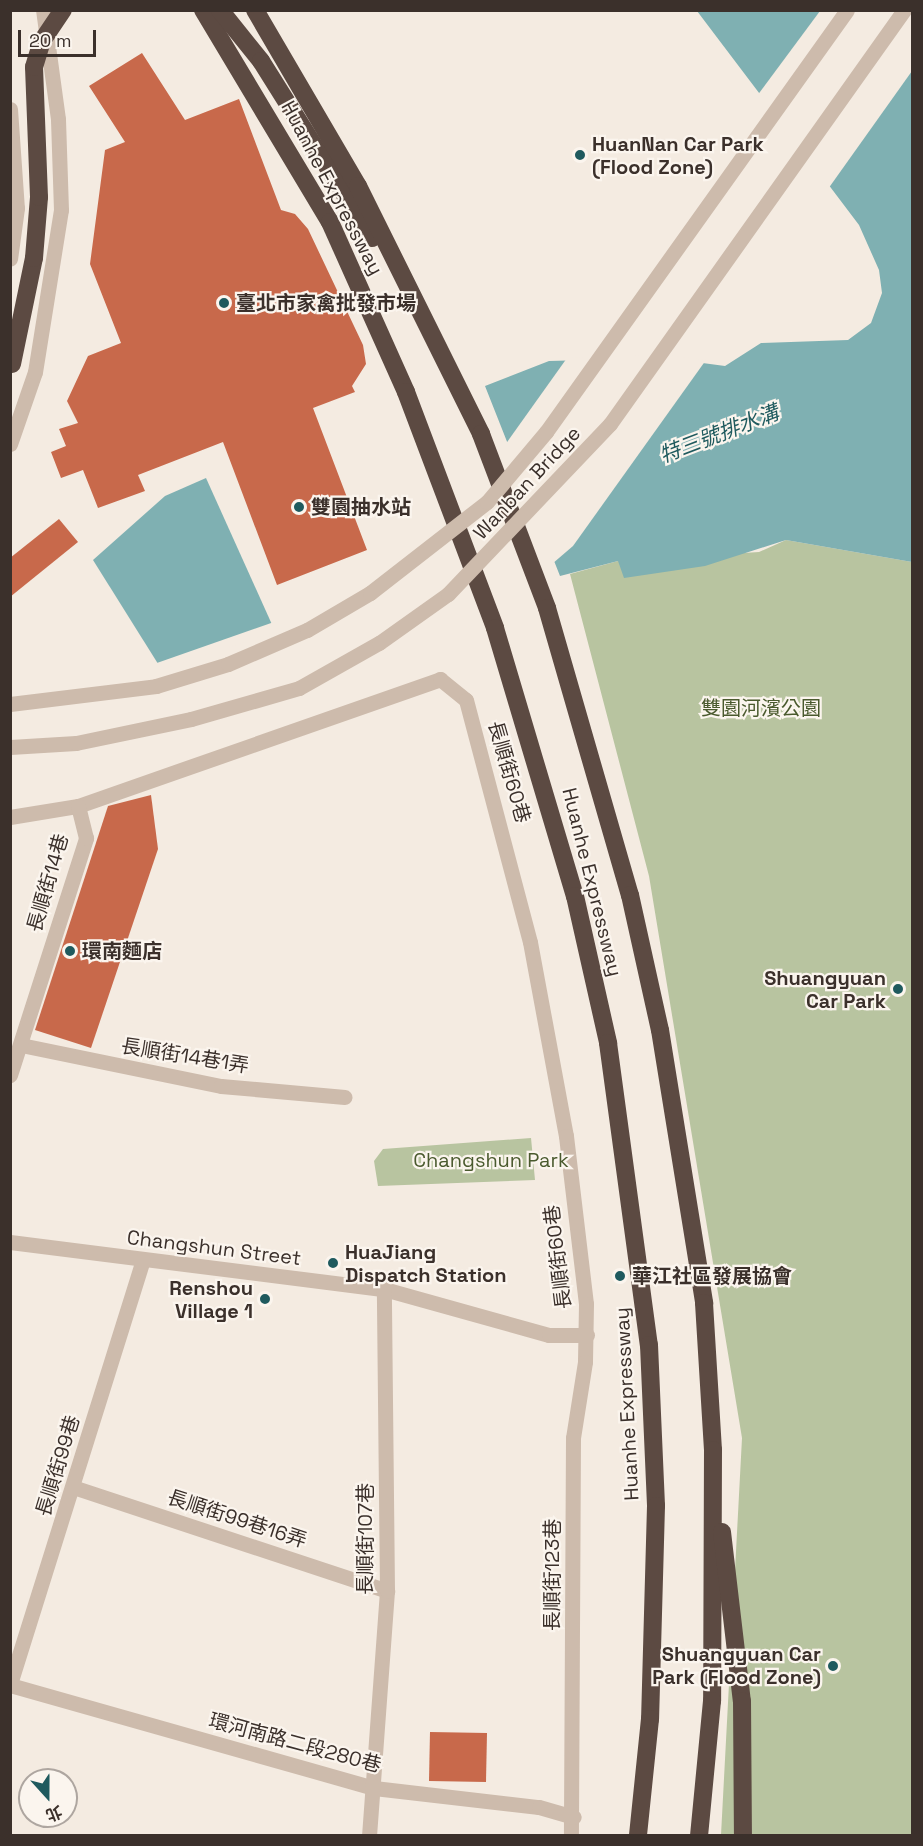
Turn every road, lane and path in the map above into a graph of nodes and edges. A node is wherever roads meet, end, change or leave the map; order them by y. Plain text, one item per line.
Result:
1 (43, 10) edge
2 (63, 10) edge
3 (203, 10) edge
4 (220, 10) edge
5 (255, 10) edge
6 (847, 10) edge
7 (904, 10) edge
8 (10, 109) edge
9 (17, 208) junction
10 (61, 210) junction
11 (10, 259) edge
12 (442, 348) junction
13 (11, 366) edge
14 (10, 444) edge
15 (10, 704) edge
16 (10, 747) edge
17 (78, 806) junction
18 (10, 817) edge
19 (21, 1045) junction
20 (10, 1074) edge
21 (345, 1097) dead end
22 (10, 1242) edge
23 (143, 1260) junction
24 (384, 1289) junction
25 (586, 1335) junction
26 (713, 1450) junction
27 (73, 1487) junction
28 (387, 1591) junction
29 (10, 1684) edge
30 (374, 1788) junction
31 (574, 1817) junction
32 (369, 1836) edge
33 (572, 1836) edge
34 (638, 1836) edge
35 (699, 1836) edge
36 (743, 1836) edge

1 - 10 street
2 - 13 highway, bridge
3 - 34 highway, Huanhe Expressway, bridge
4 - 12 highway
5 - 12 highway, Huanhe Expressway
6 - 15 street, Wanban Bridge, bridge
7 - 16 street, Wanban Bridge, bridge
8 - 9 street
9 - 10 street
9 - 11 street
10 - 14 street
12 - 26 highway, Huanhe Expressway, bridge
17 - 18 street, 長順街60巷
17 - 19 street, 長順街14巷
17 - 25 street, 長順街60巷
19 - 20 street, 長順街14巷
19 - 21 street, 長順街14巷1弄
22 - 23 street, Changshun Street
23 - 24 street, Changshun Street
23 - 27 street, 長順街99巷
24 - 25 street, Changshun Street
24 - 28 street, 長順街107巷
25 - 31 street, 長順街123巷
26 - 35 highway
26 - 36 highway
27 - 28 street, 長順街99巷16弄
27 - 29 street, 長順街99巷
28 - 30 street, 長順街107巷
29 - 30 street, 環河南路二段280巷
30 - 31 street, 環河南路二段280巷
30 - 32 street, 長順街107巷
31 - 33 street, 長順街123巷

